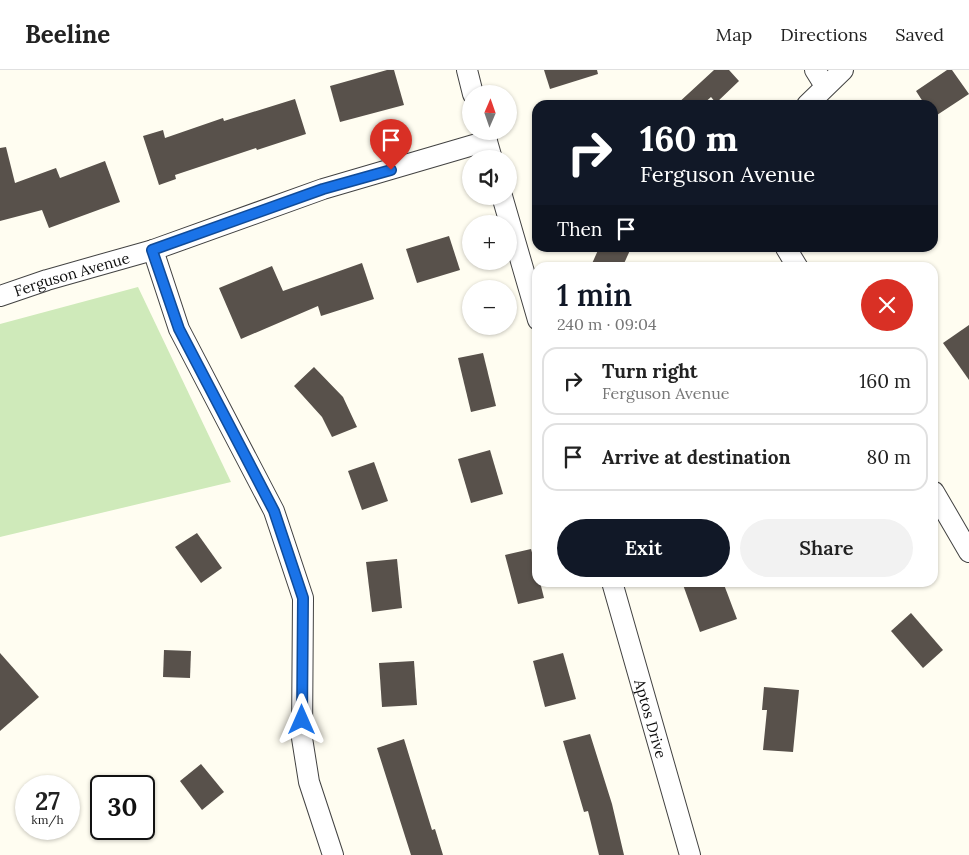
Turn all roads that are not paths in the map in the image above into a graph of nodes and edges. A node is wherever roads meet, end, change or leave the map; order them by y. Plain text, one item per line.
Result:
1 (467, 70) edge
2 (843, 70) edge
3 (820, 78) edge
4 (471, 85) edge
5 (809, 100) edge
6 (487, 144) edge
7 (505, 205) edge
8 (152, 250) junction
9 (0, 296) edge
10 (532, 299) edge
11 (938, 499) edge
12 (969, 552) edge
13 (613, 587) edge
14 (333, 855) edge
15 (690, 855) edge

1 - 4 street
2 - 3 street
3 - 5 street
6 - 8 street, Ferguson Avenue
7 - 10 street
8 - 9 street, Ferguson Avenue
8 - 14 street
11 - 12 street
13 - 15 street, Aptos Drive

